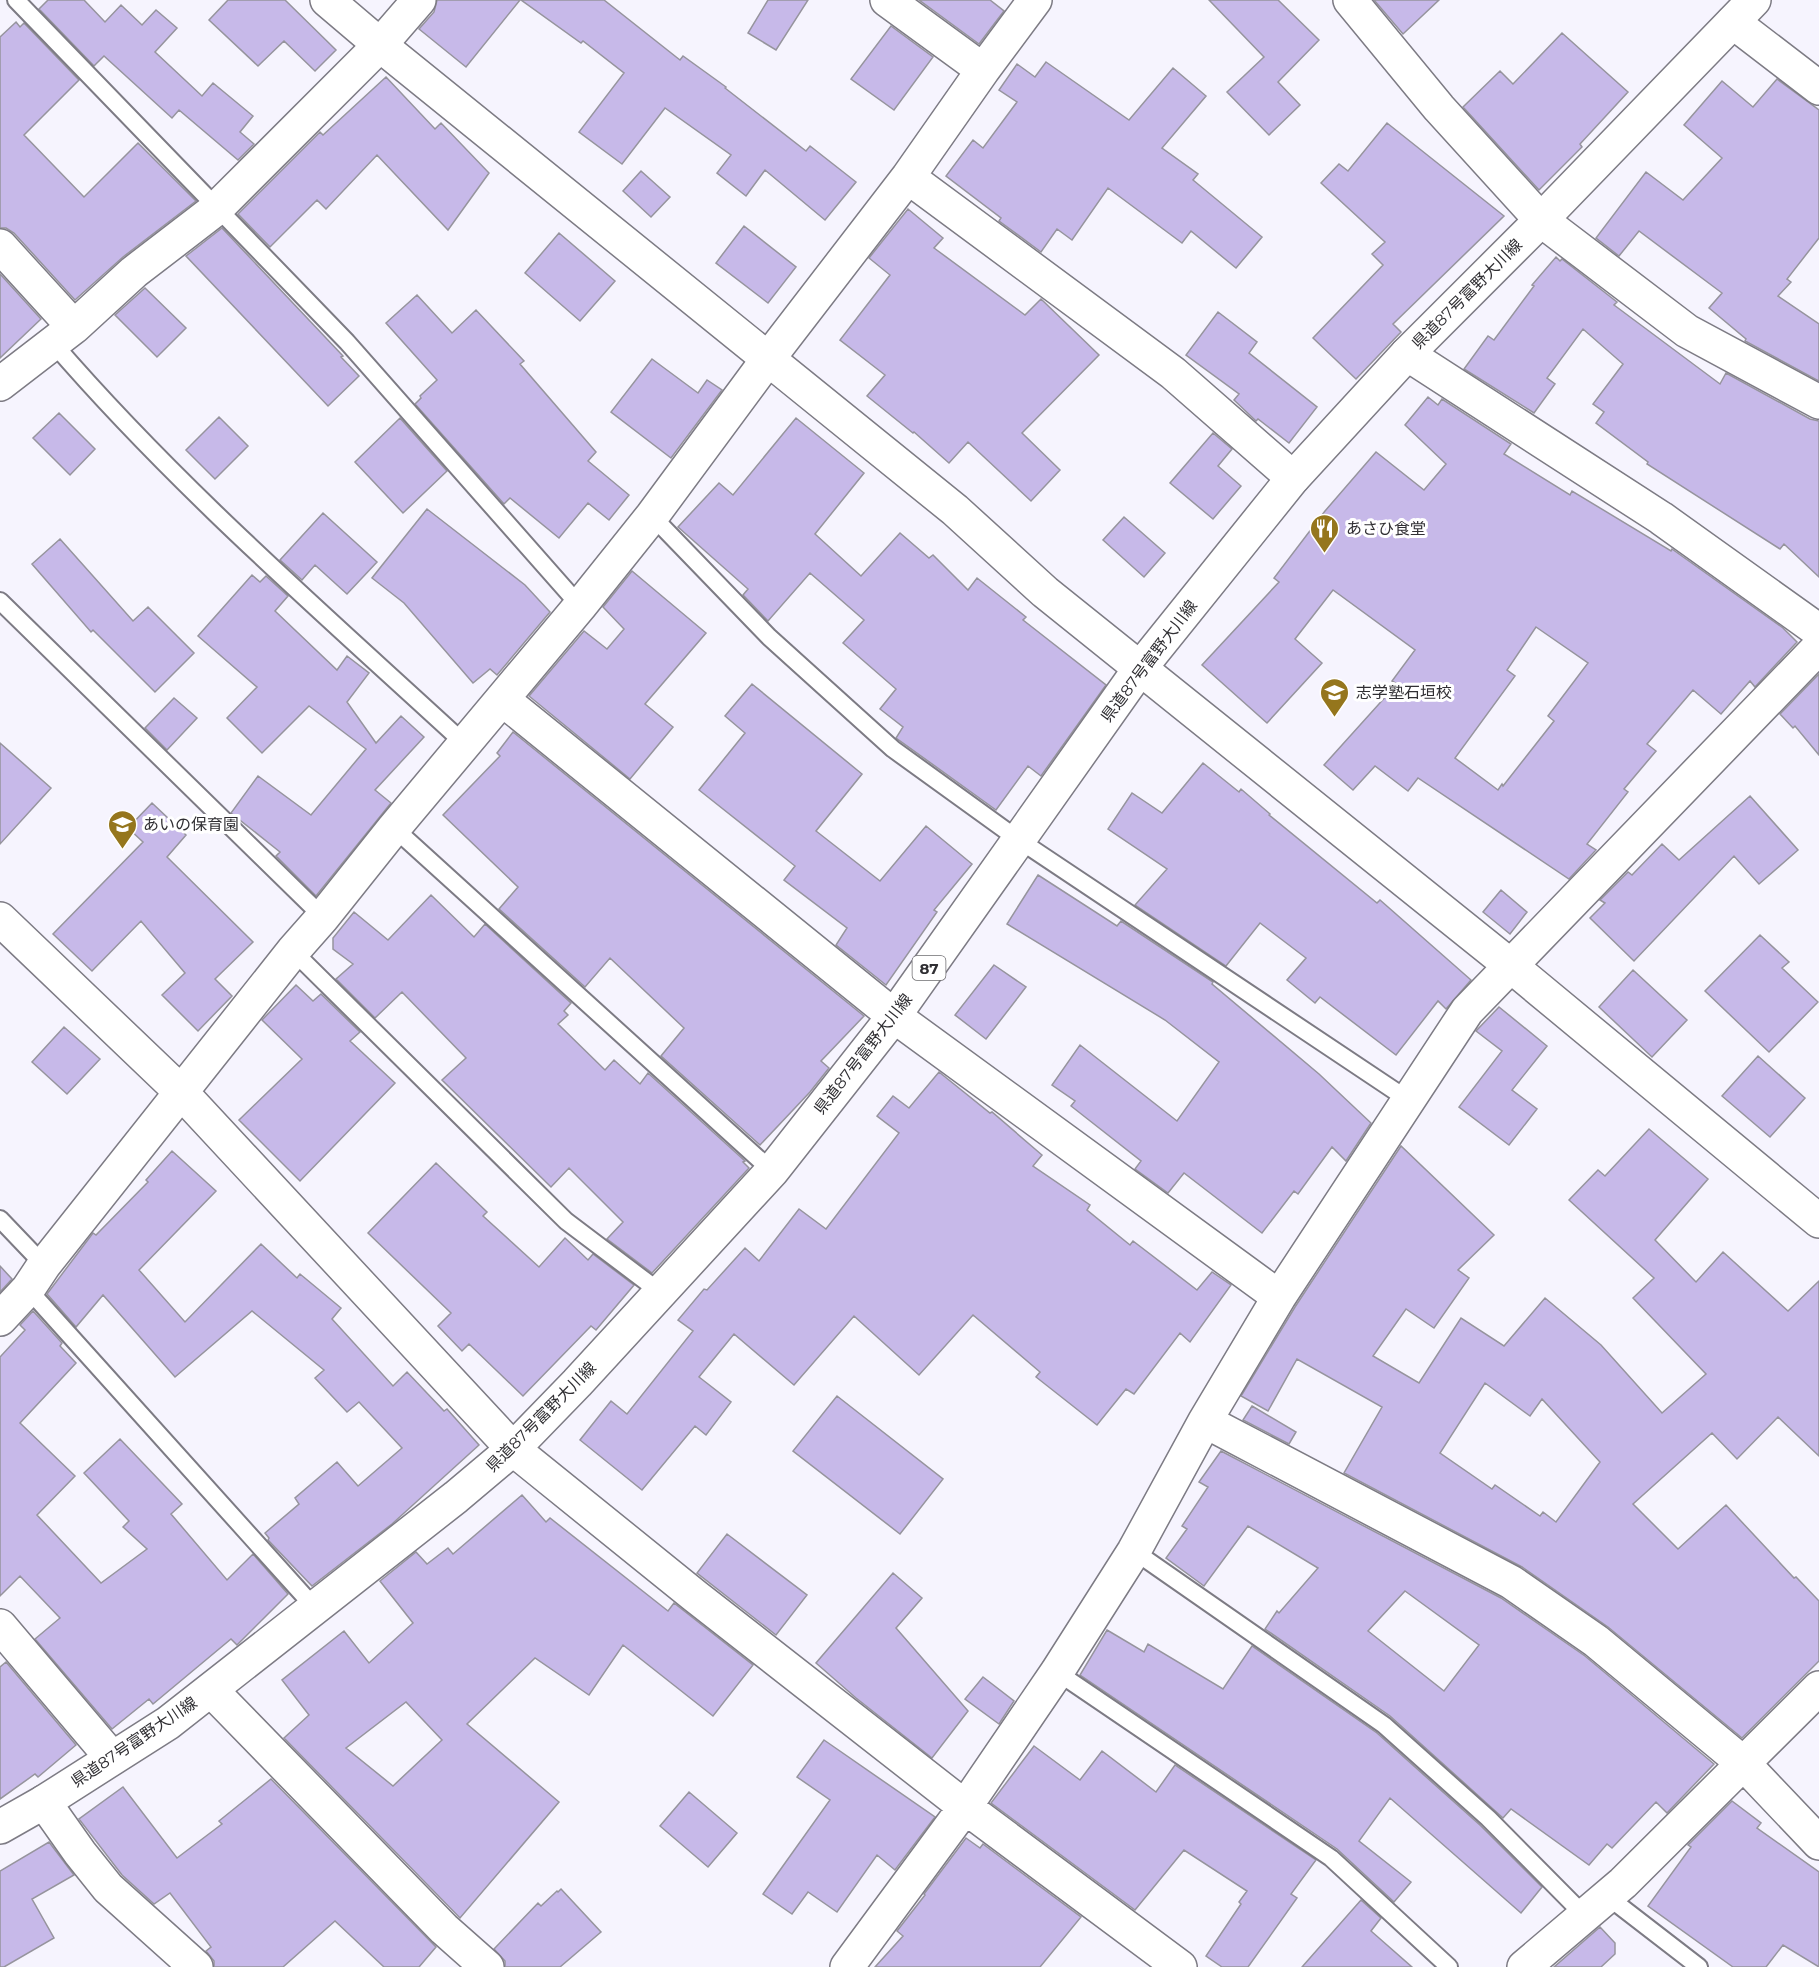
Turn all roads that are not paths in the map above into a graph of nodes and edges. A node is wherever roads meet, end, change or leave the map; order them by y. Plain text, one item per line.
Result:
1 (16, 0) edge
2 (327, 0) edge
3 (419, 0) edge
4 (886, 0) edge
5 (1035, 0) edge
6 (1350, 0) edge
7 (1743, 11) edge
8 (380, 45) junction
9 (982, 70) junction
10 (1819, 88) edge
11 (908, 177) junction
12 (216, 209) junction
13 (1541, 220) junction
14 (0, 246) edge
15 (64, 335) junction
16 (1407, 354) junction
17 (768, 359) junction
18 (0, 384) edge
19 (1819, 402) edge
20 (1293, 478) junction
21 (652, 516) junction
22 (0, 601) edge
23 (580, 606) junction
24 (1819, 631) edge
25 (1819, 647) edge
26 (1141, 667) junction
27 (502, 699) junction
28 (465, 744) junction
29 (394, 828) junction
30 (1019, 840) junction
31 (323, 917) junction
32 (0, 919) edge
33 (293, 951) junction
34 (1511, 966) junction
35 (894, 1016) junction
36 (181, 1092) junction
37 (1410, 1101) junction
38 (772, 1171) junction
39 (0, 1219) edge
40 (1819, 1221) edge
41 (36, 1277) junction
42 (660, 1292) junction
43 (1279, 1297) junction
44 (0, 1319) edge
45 (1205, 1421) junction
46 (513, 1449) junction
47 (1134, 1551) junction
48 (315, 1608) junction
49 (0, 1626) edge
50 (1057, 1672) junction
51 (1819, 1688) edge
52 (211, 1690) junction
53 (112, 1758) junction
54 (1743, 1763) junction
55 (44, 1802) junction
56 (965, 1807) junction
57 (0, 1827) edge
58 (1819, 1843) edge
59 (1596, 1906) junction
60 (196, 1967) edge
61 (487, 1967) edge
62 (847, 1967) edge
63 (1180, 1967) edge
64 (1449, 1967) edge
65 (1524, 1967) edge
66 (1699, 1967) edge

1 - 12 lane
2 - 8 street
3 - 8 street
4 - 9 street
5 - 9 street
6 - 13 street
7 - 10 street
7 - 13 street, 県道87号富野大川線 / 87
8 - 12 street
8 - 17 street
9 - 11 street
11 - 17 street
11 - 20 street
12 - 15 street
12 - 23 lane
13 - 16 street, 県道87号富野大川線 / 87
13 - 19 street
14 - 15 street
15 - 18 street
15 - 28 lane
16 - 20 street, 県道87号富野大川線 / 87
16 - 24 street
17 - 21 street
17 - 26 street
20 - 26 street, 県道87号富野大川線 / 87
21 - 23 street
21 - 30 lane
22 - 31 lane
23 - 27 street
25 - 34 street
26 - 30 street, 県道87号富野大川線 / 87
26 - 34 street
27 - 28 street
27 - 35 street
28 - 29 street
29 - 31 street
29 - 38 lane
30 - 35 street, 県道87号富野大川線 / 87
30 - 37 lane
31 - 33 street
32 - 36 street
33 - 36 street
33 - 42 lane
34 - 37 street
34 - 40 street
35 - 38 street, 県道87号富野大川線 / 87
35 - 43 street
36 - 41 street
36 - 46 street
37 - 43 street
38 - 42 street, 県道87号富野大川線 / 87
39 - 41 lane
41 - 44 street
41 - 48 lane
42 - 46 street, 県道87号富野大川線 / 87
43 - 45 street
45 - 47 street
45 - 54 street
46 - 48 street, 県道87号富野大川線 / 87
46 - 56 street
47 - 50 street
47 - 59 lane
48 - 52 street, 県道87号富野大川線 / 87
49 - 53 street
50 - 56 street
50 - 64 lane
51 - 54 street
52 - 53 street, 県道87号富野大川線 / 87
52 - 61 street
53 - 55 street, 県道87号富野大川線 / 87
54 - 58 street
54 - 59 street
55 - 57 street, 県道87号富野大川線 / 87
55 - 60 street
56 - 62 street
56 - 63 street
59 - 65 street
59 - 66 lane

